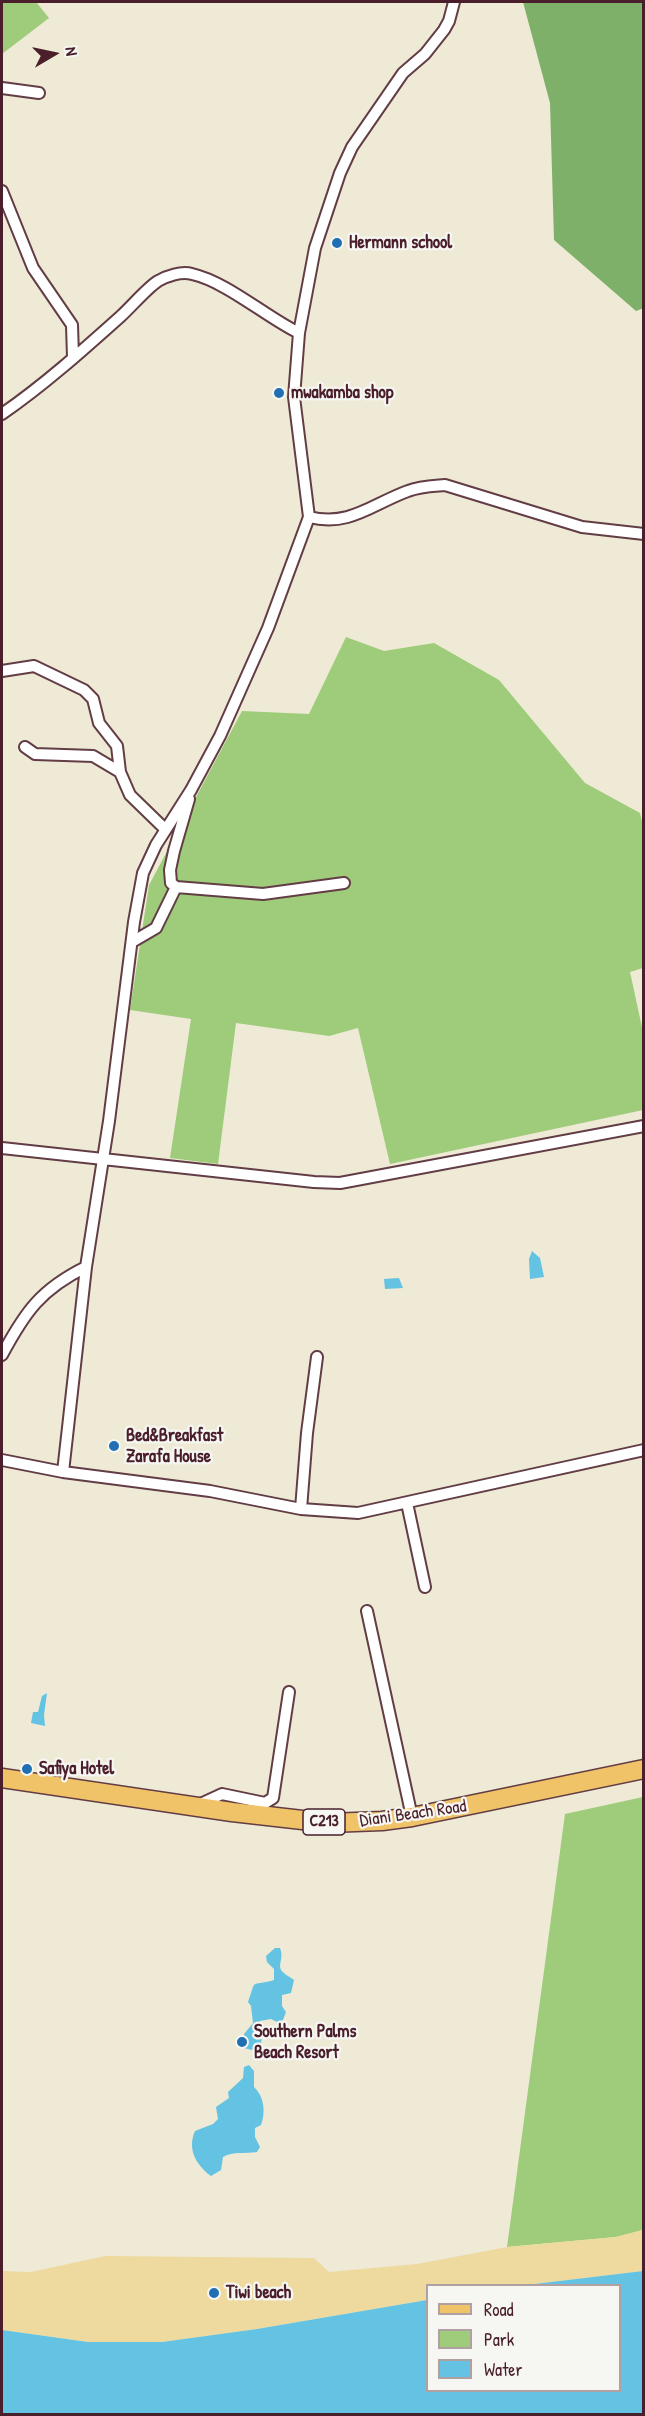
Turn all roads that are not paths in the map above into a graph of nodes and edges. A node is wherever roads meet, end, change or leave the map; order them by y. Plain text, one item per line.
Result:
1 (454, 2) edge
2 (2, 88) edge
3 (39, 93) dead end
4 (2, 191) edge
5 (299, 333) junction
6 (73, 357) junction
7 (2, 414) edge
8 (309, 517) junction
9 (644, 534) edge
10 (2, 671) edge
11 (26, 747) dead end
12 (120, 772) junction
13 (191, 790) junction
14 (165, 830) junction
15 (344, 883) dead end
16 (176, 887) junction
17 (132, 942) junction
18 (644, 1126) edge
19 (2, 1148) edge
20 (102, 1157) junction
21 (86, 1267) junction
22 (2, 1355) edge
23 (317, 1357) dead end
24 (644, 1450) edge
25 (2, 1460) edge
26 (63, 1472) junction
27 (407, 1503) junction
28 (301, 1509) junction
29 (425, 1587) dead end
30 (367, 1611) dead end
31 (289, 1692) dead end
32 (644, 1769) edge
33 (2, 1778) edge
34 (195, 1806) junction
35 (412, 1817) junction

1 - 5 street
2 - 3 street
4 - 6 street
5 - 6 street
5 - 8 street
6 - 7 street
8 - 9 street
8 - 13 street
10 - 12 street
11 - 12 street
12 - 14 street
13 - 14 street
13 - 16 street
14 - 17 street
15 - 16 street
16 - 17 street
17 - 20 street
18 - 20 street
19 - 20 street
20 - 21 street
21 - 22 street
21 - 26 street
23 - 28 street
24 - 27 street
25 - 26 street
26 - 28 street
27 - 28 street
27 - 29 street
30 - 35 street
31 - 34 street
32 - 35 main road, Diani Beach Road / C213
33 - 34 main road, Diani Beach Road / C213
34 - 35 main road, Diani Beach Road / C213

